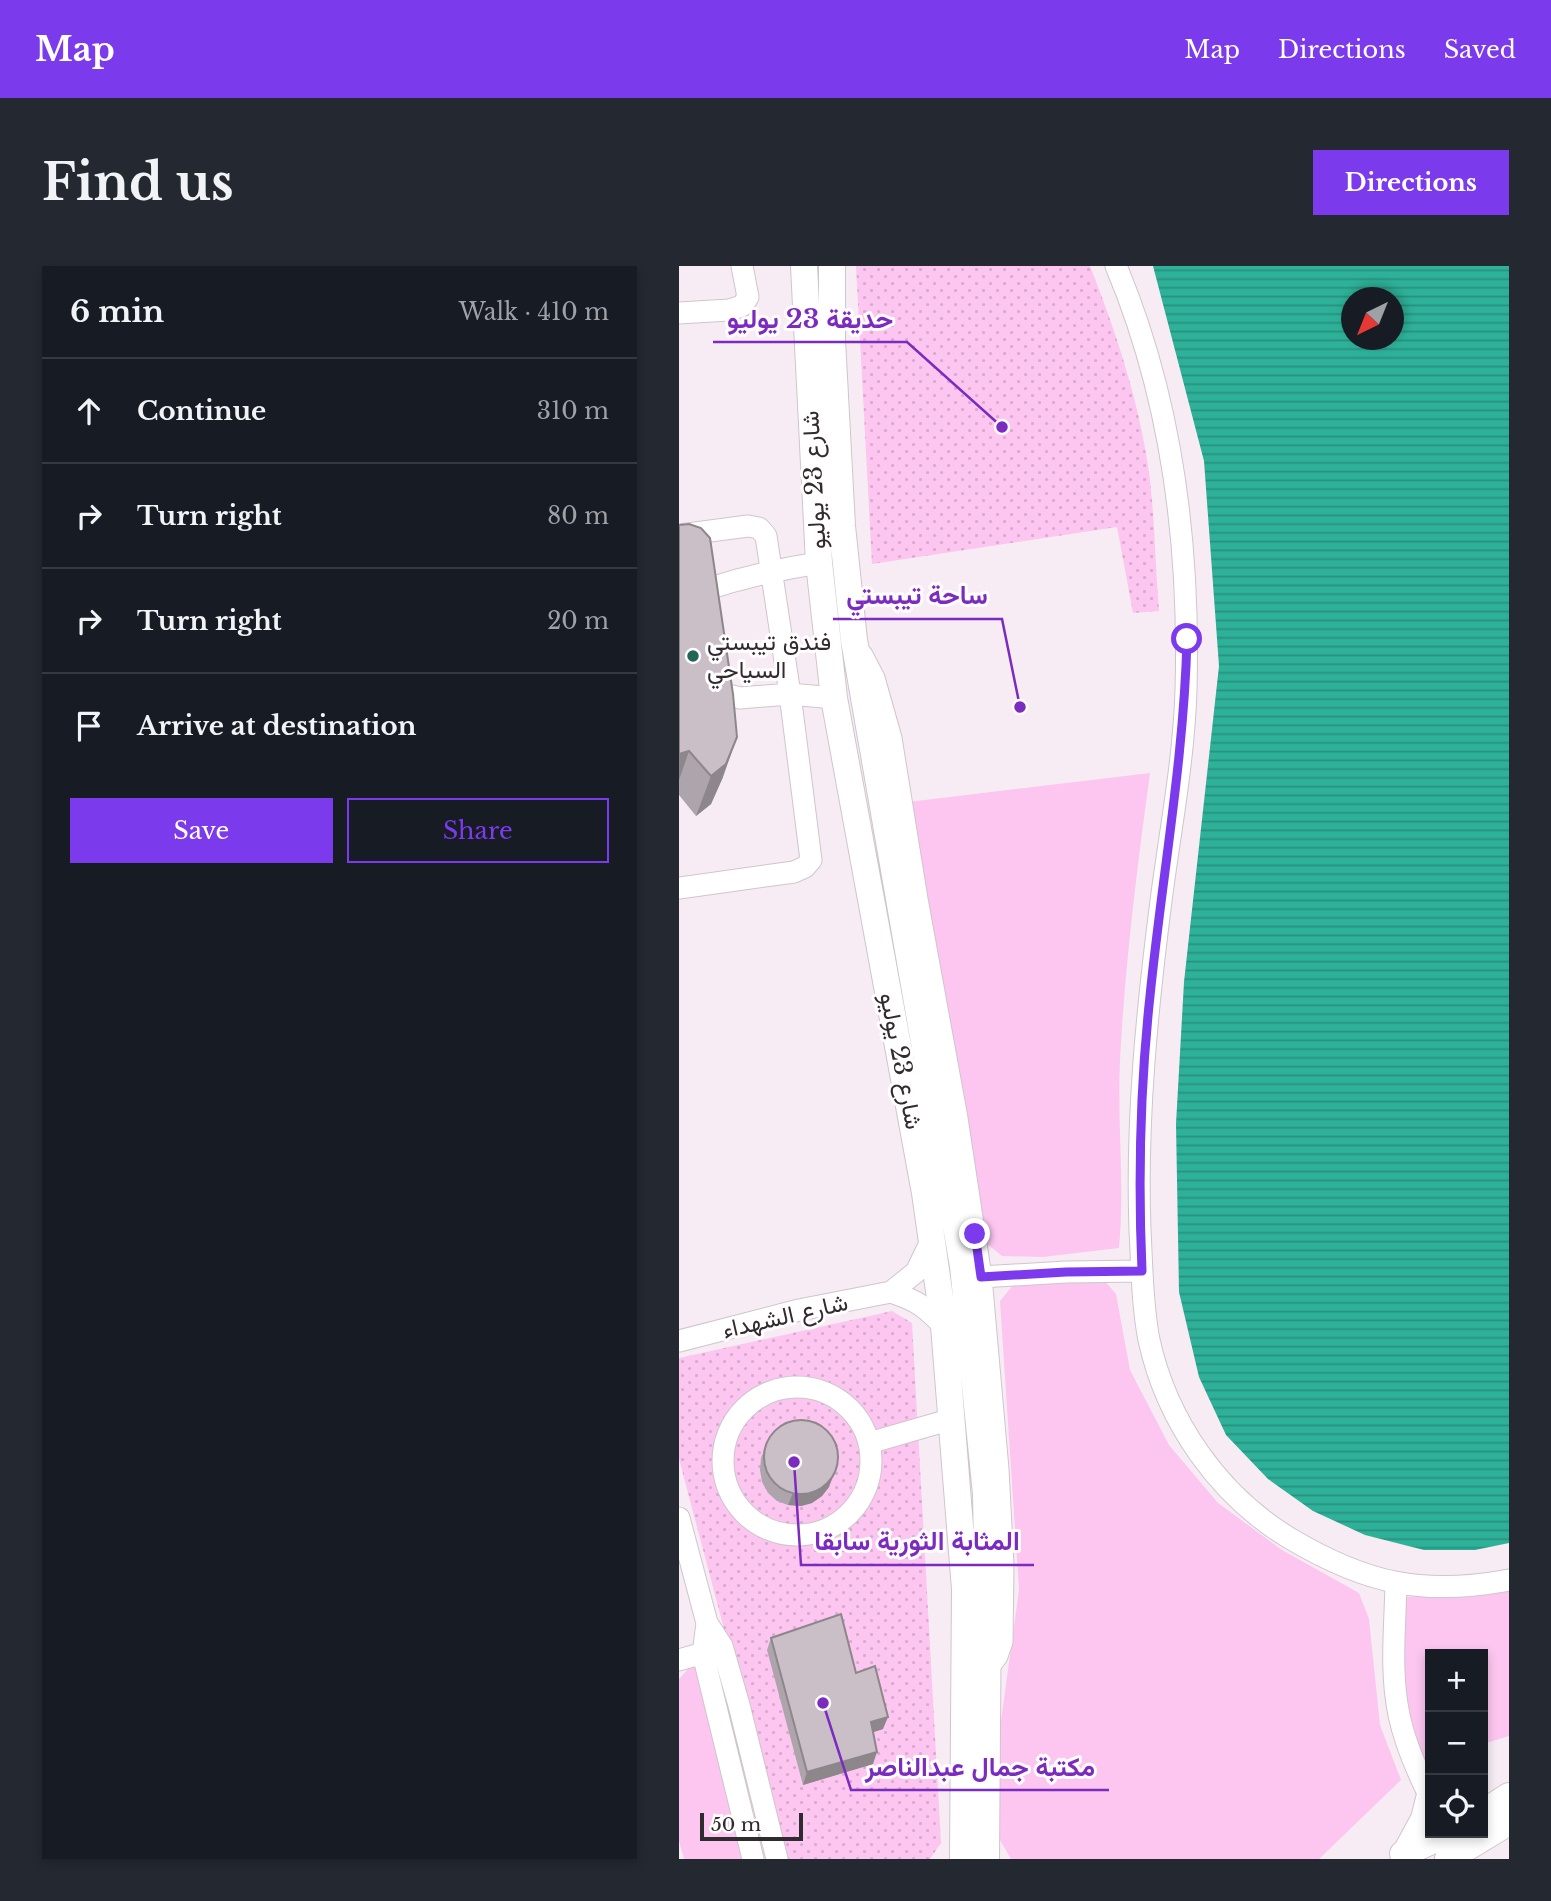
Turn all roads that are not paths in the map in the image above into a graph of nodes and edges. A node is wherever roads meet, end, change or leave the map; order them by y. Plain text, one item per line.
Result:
1 (742, 266) edge
2 (804, 266) edge
3 (832, 266) edge
4 (1116, 266) edge
5 (679, 313) edge
6 (679, 535) edge
7 (832, 562) junction
8 (769, 570) junction
9 (704, 590) edge
10 (720, 693) edge
11 (790, 694) junction
12 (834, 698) junction
13 (679, 888) edge
14 (949, 1132) junction
15 (932, 1240) junction
16 (1142, 1271) junction
17 (981, 1277) junction
18 (891, 1292) junction
19 (944, 1326) junction
20 (679, 1341) edge
21 (952, 1419) junction
22 (869, 1443) junction
23 (679, 1518) edge
24 (1509, 1580) edge
25 (1396, 1584) junction
26 (713, 1650) junction
27 (679, 1660) edge
28 (987, 1669) junction
29 (749, 1741) junction
30 (726, 1747) junction
31 (1425, 1785) edge
32 (1495, 1813) edge
33 (1425, 1815) edge
34 (1460, 1849) edge
35 (961, 1852) edge
36 (1398, 1856) edge
37 (754, 1859) edge
38 (777, 1859) edge
39 (986, 1859) edge

1 - 5 street
2 - 7 main road, شارع 23 يوليو
3 - 7 main road, شارع 23 يوليو
4 - 16 street
6 - 8 street
7 - 8 street
7 - 12 main road, شارع 23 يوليو
7 - 14 main road, شارع 23 يوليو
8 - 9 street
8 - 11 street
10 - 11 street
11 - 12 street
11 - 13 street
12 - 15 main road, شارع 23 يوليو
14 - 17 street
14 - 28 main road, شارع 23 يوليو
15 - 18 street, شارع الشهداء
15 - 19 main road, شارع 23 يوليو
16 - 17 street
16 - 25 street
17 - 28 street
18 - 19 street
18 - 20 street, شارع الشهداء
19 - 21 main road, شارع 23 يوليو
21 - 22 street
21 - 35 main road, شارع 23 يوليو
22 - 22 street
23 - 26 street
24 - 25 street
25 - 31 street
26 - 27 street
26 - 29 street
26 - 30 street
28 - 39 main road, شارع 23 يوليو
29 - 30 street
29 - 38 street
30 - 37 street
32 - 34 main road
33 - 36 main road
34 - 36 main road

